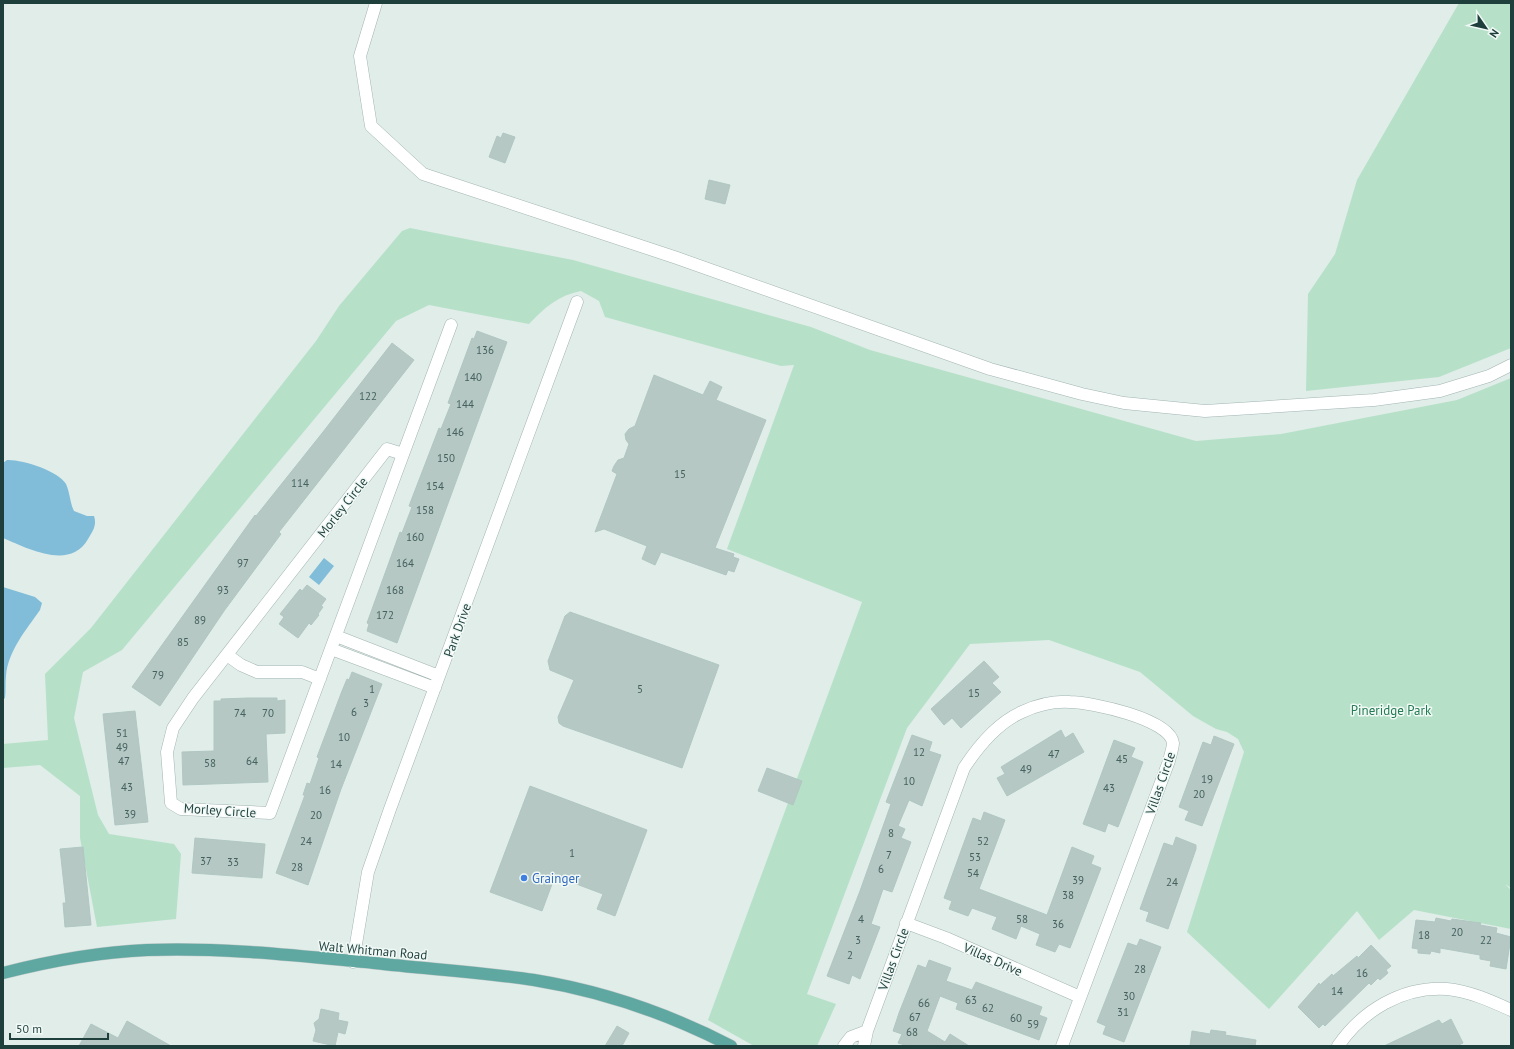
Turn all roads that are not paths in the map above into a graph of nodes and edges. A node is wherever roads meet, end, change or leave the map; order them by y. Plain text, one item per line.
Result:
1 (376, 3) edge
2 (578, 302) dead end
3 (451, 325) dead end
4 (1511, 365) edge
5 (403, 454) junction
6 (336, 636) junction
7 (331, 649) junction
8 (227, 655) junction
9 (440, 676) junction
10 (320, 679) junction
11 (435, 688) junction
12 (906, 923) junction
13 (353, 962) junction
14 (3, 974) edge
15 (1080, 997) junction
16 (1511, 1010) edge
17 (867, 1031) junction
18 (731, 1046) edge
19 (844, 1046) edge
20 (864, 1046) edge
21 (1062, 1046) edge
22 (1338, 1046) edge

1 - 4 street
2 - 9 street, Park Drive
3 - 5 street, Morley Circle
5 - 6 street, Morley Circle
5 - 8 street, Morley Circle
6 - 7 street, Morley Circle
6 - 9 street
7 - 10 street, Morley Circle
7 - 11 street
8 - 10 street
8 - 10 street, Morley Circle
9 - 11 street, Park Drive
11 - 13 street, Park Drive
12 - 15 street, Villas Drive
12 - 15 street, Villas Circle
12 - 17 street, Villas Circle
13 - 14 main road, Walt Whitman Road
13 - 18 main road, Walt Whitman Road
15 - 21 street, Villas Circle
16 - 22 street
17 - 19 street
17 - 20 street, Villas Circle

